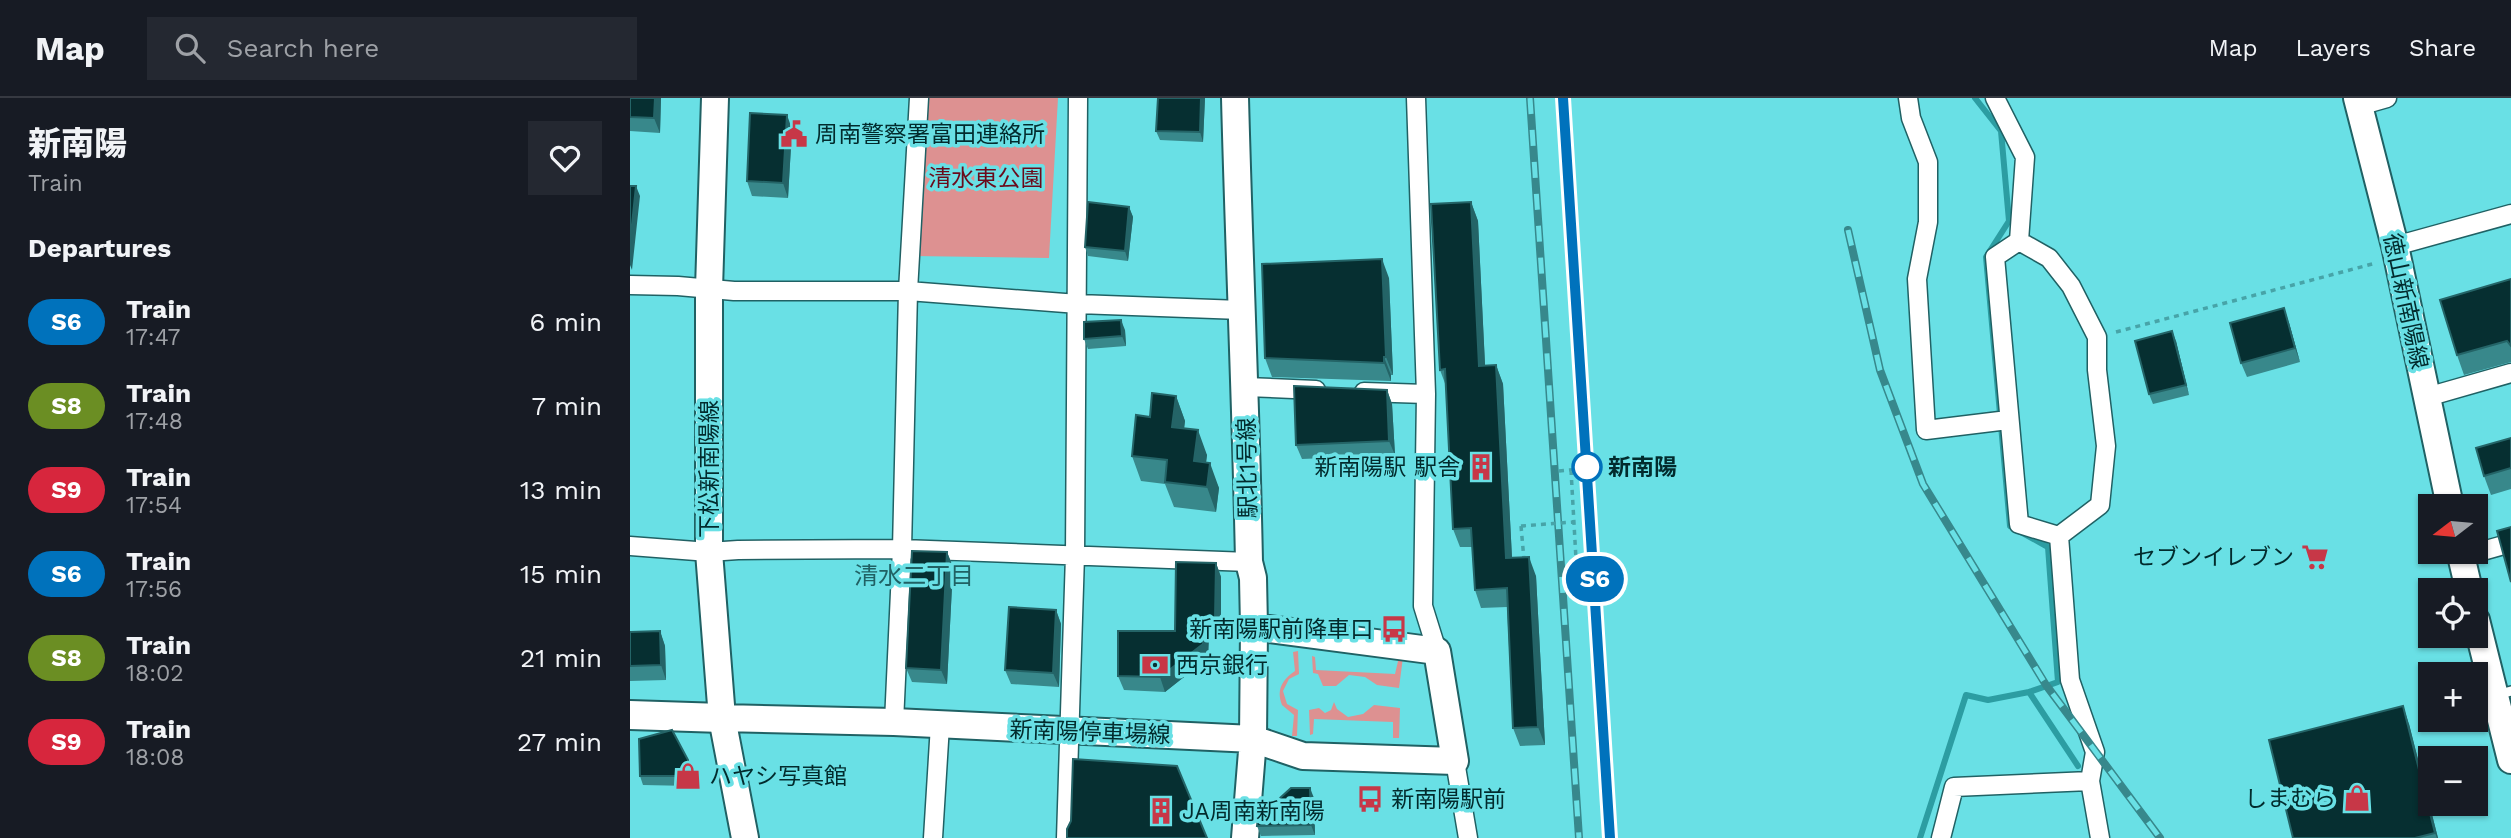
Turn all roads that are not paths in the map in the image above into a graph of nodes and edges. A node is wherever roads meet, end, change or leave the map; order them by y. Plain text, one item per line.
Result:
1 (715, 98) edge
2 (919, 98) edge
3 (1078, 98) edge
4 (1235, 98) edge
5 (1416, 98) edge
6 (1908, 98) edge
7 (1995, 98) edge
8 (2387, 98) edge
9 (2358, 102) edge
10 (2511, 214) edge
11 (2019, 241) junction
12 (2396, 252) junction
13 (630, 285) edge
14 (709, 289) junction
15 (908, 291) junction
16 (1079, 304) junction
17 (1241, 310) junction
18 (2511, 373) edge
19 (1246, 387) junction
20 (1426, 394) junction
21 (2427, 397) junction
22 (2008, 420) junction
23 (2447, 494) edge
24 (2059, 536) junction
25 (2511, 543) edge
26 (630, 546) edge
27 (2488, 548) edge
28 (902, 549) junction
29 (709, 552) junction
30 (1076, 555) junction
31 (1249, 562) junction
32 (1254, 627) junction
33 (2486, 648) edge
34 (1437, 651) junction
35 (2503, 693) edge
36 (630, 715) edge
37 (722, 718) junction
38 (894, 722) junction
39 (940, 725) junction
40 (1070, 732) junction
41 (1253, 739) junction
42 (2511, 760) edge
43 (1455, 761) junction
44 (2090, 781) junction
45 (744, 838) edge
46 (933, 838) edge
47 (1066, 838) edge
48 (1245, 838) edge
49 (1468, 838) edge
50 (1941, 838) edge
51 (2100, 838) edge

1 - 14 main road, 下松新南陽線
2 - 15 street
3 - 16 street
4 - 17 main road, 駅北1号線
5 - 20 street
6 - 22 street
7 - 11 street
8 - 9 street
9 - 12 main road, 徳山新南陽線
10 - 12 street
11 - 22 street
11 - 24 street
12 - 21 main road, 徳山新南陽線
13 - 14 street
14 - 15 street
14 - 29 main road, 下松新南陽線
15 - 16 street
15 - 28 street
16 - 17 street
16 - 30 street
17 - 19 main road, 駅北1号線
18 - 21 street
19 - 20 street
19 - 31 main road, 駅北1号線
20 - 34 street
21 - 23 main road, 徳山新南陽線
22 - 24 street
24 - 44 street
25 - 27 street
26 - 29 street
28 - 29 street
28 - 30 street
28 - 38 street
29 - 37 main road, 下松新南陽線
30 - 31 street
30 - 40 street
31 - 32 main road, 駅北1号線
32 - 34 main road
32 - 41 main road, 駅北1号線
33 - 35 main road
34 - 43 main road
35 - 42 main road
36 - 37 main road
37 - 38 main road, 新南陽停車場線
37 - 45 main road, 下松新南陽線
38 - 39 main road, 新南陽停車場線
39 - 40 main road, 新南陽停車場線
39 - 46 street
40 - 41 main road, 新南陽停車場線
40 - 47 street
41 - 43 main road, 新南陽停車場線
41 - 48 main road, 駅北1号線
43 - 49 street
44 - 50 street
44 - 51 street

